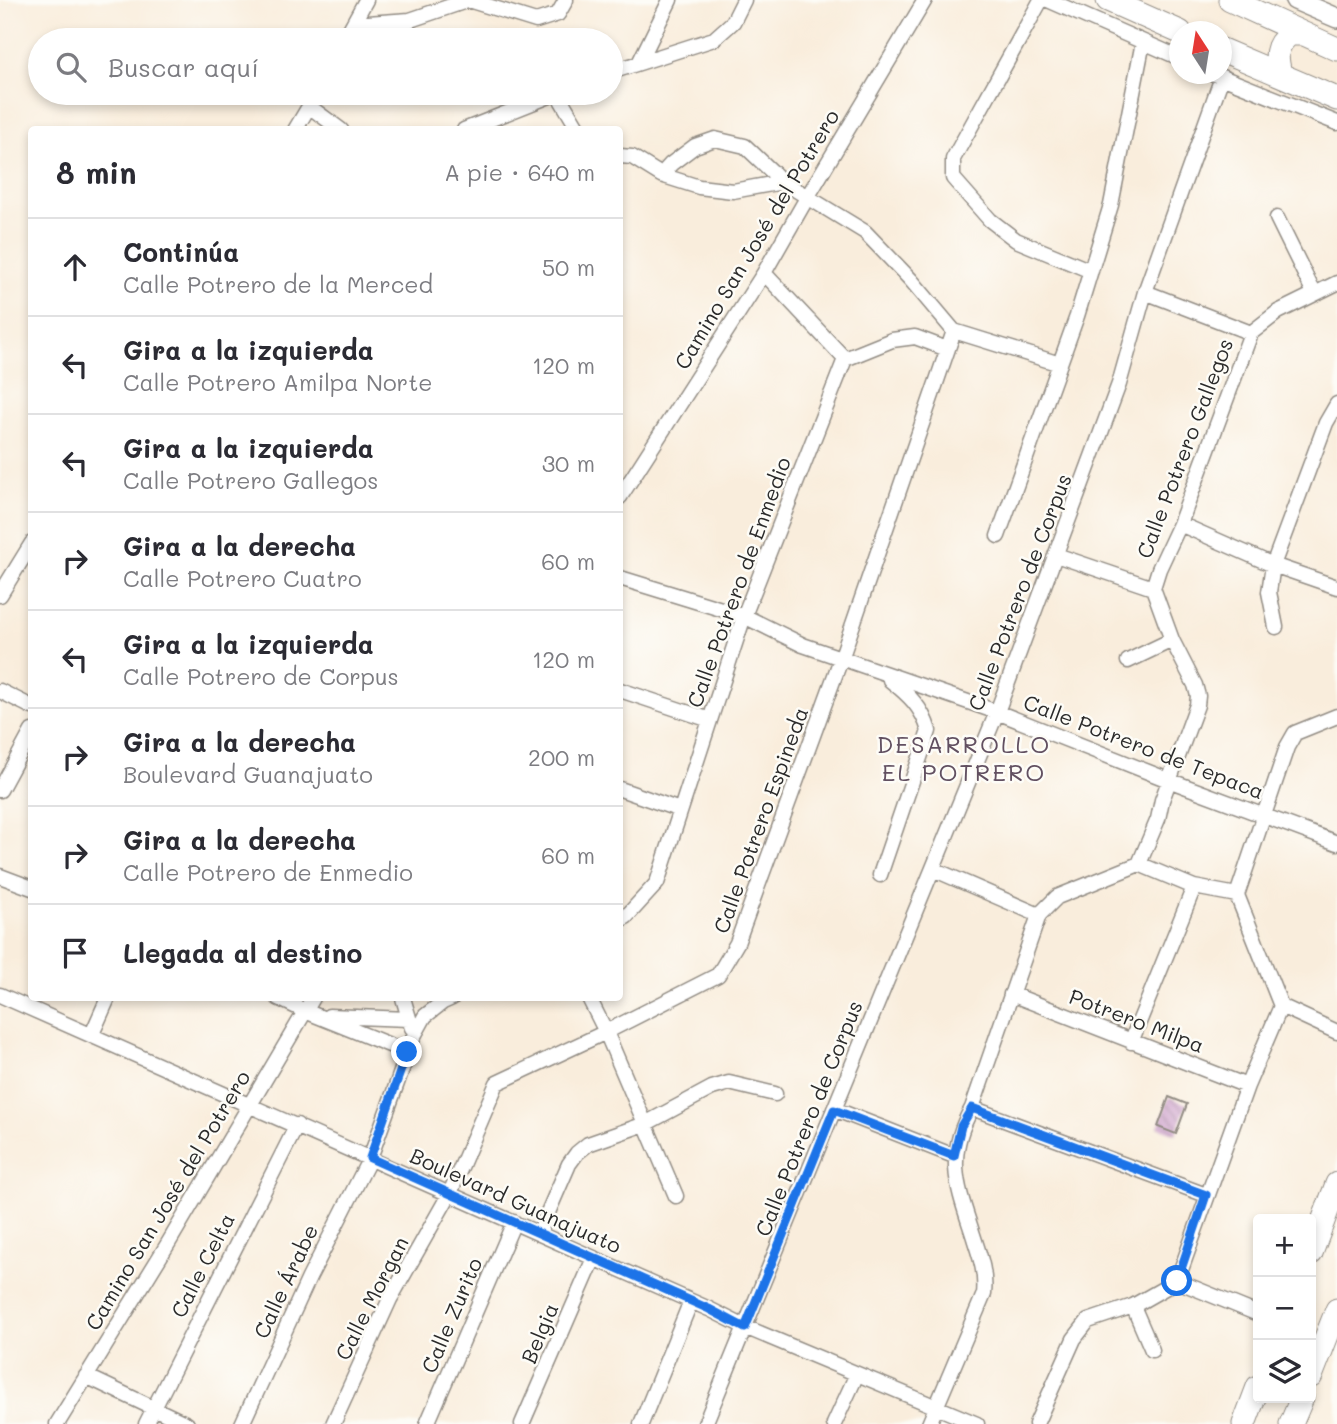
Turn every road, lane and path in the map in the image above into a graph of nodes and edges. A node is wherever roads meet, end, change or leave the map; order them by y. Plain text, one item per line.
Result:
1 (366, 0) edge
2 (469, 0) edge
3 (566, 0) edge
4 (670, 0) edge
5 (744, 0) edge
6 (925, 0) edge
7 (1041, 0) edge
8 (1048, 0) edge
9 (1073, 0) edge
10 (1108, 0) edge
11 (1230, 0) edge
12 (1295, 0) edge
13 (1337, 19) edge
14 (1093, 20) junction
15 (353, 24) junction
16 (1169, 27) edge
17 (351, 28) edge
18 (1299, 34) junction
19 (1143, 42) junction
20 (1337, 49) edge
21 (1169, 53) edge
22 (1232, 54) edge
23 (640, 61) junction
24 (623, 67) edge
25 (1280, 74) junction
26 (1232, 81) edge
27 (1214, 84) edge
28 (1337, 99) edge
29 (527, 105) edge
30 (564, 105) edge
31 (310, 107) joint
32 (1337, 123) edge
33 (298, 126) edge
34 (336, 126) edge
35 (474, 126) edge
36 (577, 126) edge
37 (623, 156) edge
38 (661, 175) junction
39 (783, 182) junction
40 (807, 196) junction
41 (1277, 218) dead end
42 (1091, 271) junction
43 (764, 273) junction
44 (1337, 283) edge
45 (1145, 292) junction
46 (1314, 293) junction
47 (954, 331) junction
48 (1251, 333) junction
49 (947, 349) junction
50 (845, 359) junction
51 (1060, 364) junction
52 (1337, 404) edge
53 (623, 492) edge
54 (1180, 524) junction
55 (998, 536) dead end
56 (28, 550) edge
57 (1056, 555) junction
58 (1273, 565) junction
59 (623, 579) edge
60 (1337, 587) edge
61 (1153, 588) junction
62 (0, 595) edge
63 (744, 616) junction
64 (1276, 627) dead end
65 (1172, 639) junction
66 (841, 659) junction
67 (1128, 661) dead end
68 (880, 673) junction
69 (0, 691) edge
70 (623, 691) edge
71 (28, 705) edge
72 (997, 712) junction
73 (1337, 716) edge
74 (710, 720) junction
75 (28, 738) edge
76 (1171, 781) junction
77 (0, 790) edge
78 (623, 790) edge
79 (680, 810) junction
80 (1265, 815) junction
81 (1337, 843) edge
82 (1139, 864) junction
83 (933, 869) junction
84 (880, 875) dead end
85 (0, 876) edge
86 (28, 886) edge
87 (1194, 887) junction
88 (1237, 895) junction
89 (1039, 915) junction
90 (623, 918) edge
91 (1011, 994) junction
92 (0, 995) edge
93 (107, 1001) edge
94 (284, 1001) edge
95 (313, 1001) edge
96 (405, 1001) edge
97 (445, 1001) edge
98 (590, 1001) edge
99 (1281, 1006) junction
100 (311, 1014) junction
101 (409, 1019) junction
102 (606, 1032) junction
103 (1337, 1032) edge
104 (92, 1034) junction
105 (414, 1036) junction
106 (1131, 1042) junction
107 (407, 1052) junction
108 (1247, 1086) junction
109 (775, 1094) dead end
110 (250, 1104) junction
111 (972, 1108) junction
112 (834, 1110) junction
113 (645, 1124) junction
114 (297, 1125) junction
115 (954, 1156) junction
116 (370, 1158) junction
117 (1337, 1184) edge
118 (450, 1193) junction
119 (1206, 1195) junction
120 (676, 1196) dead end
121 (514, 1222) junction
122 (540, 1233) junction
123 (1316, 1240) edge
124 (594, 1258) junction
125 (1177, 1281) junction
126 (691, 1301) junction
127 (1133, 1306) junction
128 (1337, 1310) edge
129 (1253, 1312) edge
130 (739, 1324) junction
131 (1332, 1338) edge
132 (1152, 1350) dead end
133 (1316, 1367) edge
134 (857, 1374) junction
135 (86, 1376) junction
136 (1253, 1400) edge
137 (1300, 1403) edge
138 (937, 1407) junction
139 (153, 1408) junction
140 (57, 1424) edge
141 (146, 1424) edge
142 (187, 1424) edge
143 (242, 1424) edge
144 (333, 1424) edge
145 (427, 1424) edge
146 (522, 1424) edge
147 (641, 1424) edge
148 (705, 1424) edge
149 (834, 1424) edge
150 (929, 1424) edge
151 (977, 1424) edge
152 (1037, 1424) edge
153 (1244, 1424) edge
154 (1291, 1424) edge

1 - 15 street
2 - 3 street
2 - 15 street
4 - 23 street
5 - 23 street
6 - 40 street, Camino San José del Potrero
7 - 42 street
8 - 14 street
9 - 14 street
10 - 16 main road
11 - 18 main road
12 - 13 street
14 - 19 street
15 - 17 street
18 - 20 main road
18 - 25 main road
19 - 21 street
19 - 42 street
22 - 25 main road
23 - 24 street
25 - 28 main road
26 - 32 street
27 - 45 street, Calle Potrero de Corpus
29 - 35 street
30 - 36 street
31 - 33 street
31 - 34 street
37 - 38 street
38 - 39 street
38 - 39 street
39 - 40 street
40 - 43 street, Camino San José del Potrero
40 - 47 street
41 - 46 street
42 - 51 street
43 - 50 street
43 - 53 street, Camino San José del Potrero
44 - 46 street, Calle Potrero Gallegos
45 - 48 street
45 - 57 street, Calle Potrero de Corpus
46 - 48 street, Calle Potrero Gallegos
47 - 49 street, Calle Potrero Espineda
47 - 51 street
48 - 54 street, Calle Potrero Gallegos
49 - 50 street
49 - 66 street, Calle Potrero Espineda
50 - 63 street, Calle Potrero de Enmedio
51 - 55 street
52 - 58 street
54 - 58 street
54 - 61 street, Calle Potrero Gallegos
56 - 62 street
57 - 61 street
57 - 72 street, Calle Potrero de Corpus
58 - 60 street
58 - 64 street
59 - 63 street, Calle Potrero de Tepaca
61 - 65 street, Calle Potrero Gallegos
63 - 66 street, Calle Potrero de Tepaca
63 - 74 street, Calle Potrero de Enmedio
65 - 67 street
65 - 76 street, Calle Potrero Gallegos
66 - 68 street, Calle Potrero de Tepaca
66 - 102 street, Calle Potrero Espineda
68 - 72 street, Calle Potrero de Tepaca
68 - 84 street
69 - 71 street
70 - 74 street
72 - 76 street, Calle Potrero de Tepaca
72 - 83 street, Calle Potrero de Corpus
73 - 80 street
74 - 79 street, Calle Potrero de Enmedio
75 - 77 street
76 - 80 street, Calle Potrero de Tepaca
76 - 82 street, Calle Potrero Gallegos
78 - 79 street
79 - 90 street, Calle Potrero de Enmedio
80 - 81 street, Calle Potrero de Tepaca
80 - 88 street
82 - 87 street
82 - 89 street
83 - 89 street
83 - 112 street, Calle Potrero de Corpus
85 - 86 street
87 - 88 street
87 - 106 street
88 - 99 street
89 - 91 street
91 - 106 street, Potrero Milpa
91 - 111 street
92 - 104 street, Boulevard Guanajuato
93 - 104 street
94 - 100 street
95 - 100 street, Camino San José del Potrero
96 - 101 street
97 - 105 street
98 - 102 street
99 - 103 street
99 - 108 street
100 - 101 street
100 - 107 street
100 - 110 street, Camino San José del Potrero
101 - 105 street
102 - 113 street
102 - 118 street, Calle Potrero Espineda
104 - 110 street, Boulevard Guanajuato
105 - 107 street
106 - 108 street, Potrero Milpa
107 - 116 street
108 - 119 street
109 - 113 street
110 - 114 street, Boulevard Guanajuato
110 - 135 street, Camino San José del Potrero
111 - 115 street
111 - 119 street
112 - 115 street
112 - 130 street, Calle Potrero de Corpus
113 - 120 street
113 - 122 street
114 - 116 street, Boulevard Guanajuato
114 - 139 street, Calle Celta
115 - 138 street
116 - 118 street, Boulevard Guanajuato
116 - 143 street, Calle Árabe
117 - 123 main road
118 - 121 street, Boulevard Guanajuato
118 - 144 street, Calle Morgan
119 - 125 street
121 - 122 street, Boulevard Guanajuato
121 - 145 street, Calle Zurito
122 - 124 street, Boulevard Guanajuato
124 - 126 street, Boulevard Guanajuato
124 - 146 street, Belgia
125 - 127 street
125 - 129 street
126 - 130 street, Boulevard Guanajuato
126 - 147 street
127 - 132 street
127 - 152 street
128 - 131 main road
130 - 134 street, Boulevard Guanajuato
130 - 148 street, Calle Potrero de Corpus
131 - 133 main road
134 - 138 street, Boulevard Guanajuato
134 - 149 street
135 - 139 street
135 - 140 street, Camino San José del Potrero
136 - 153 main road
137 - 154 main road
138 - 150 street
138 - 151 street, Boulevard Guanajuato
139 - 141 street, Calle Celta
139 - 142 street

